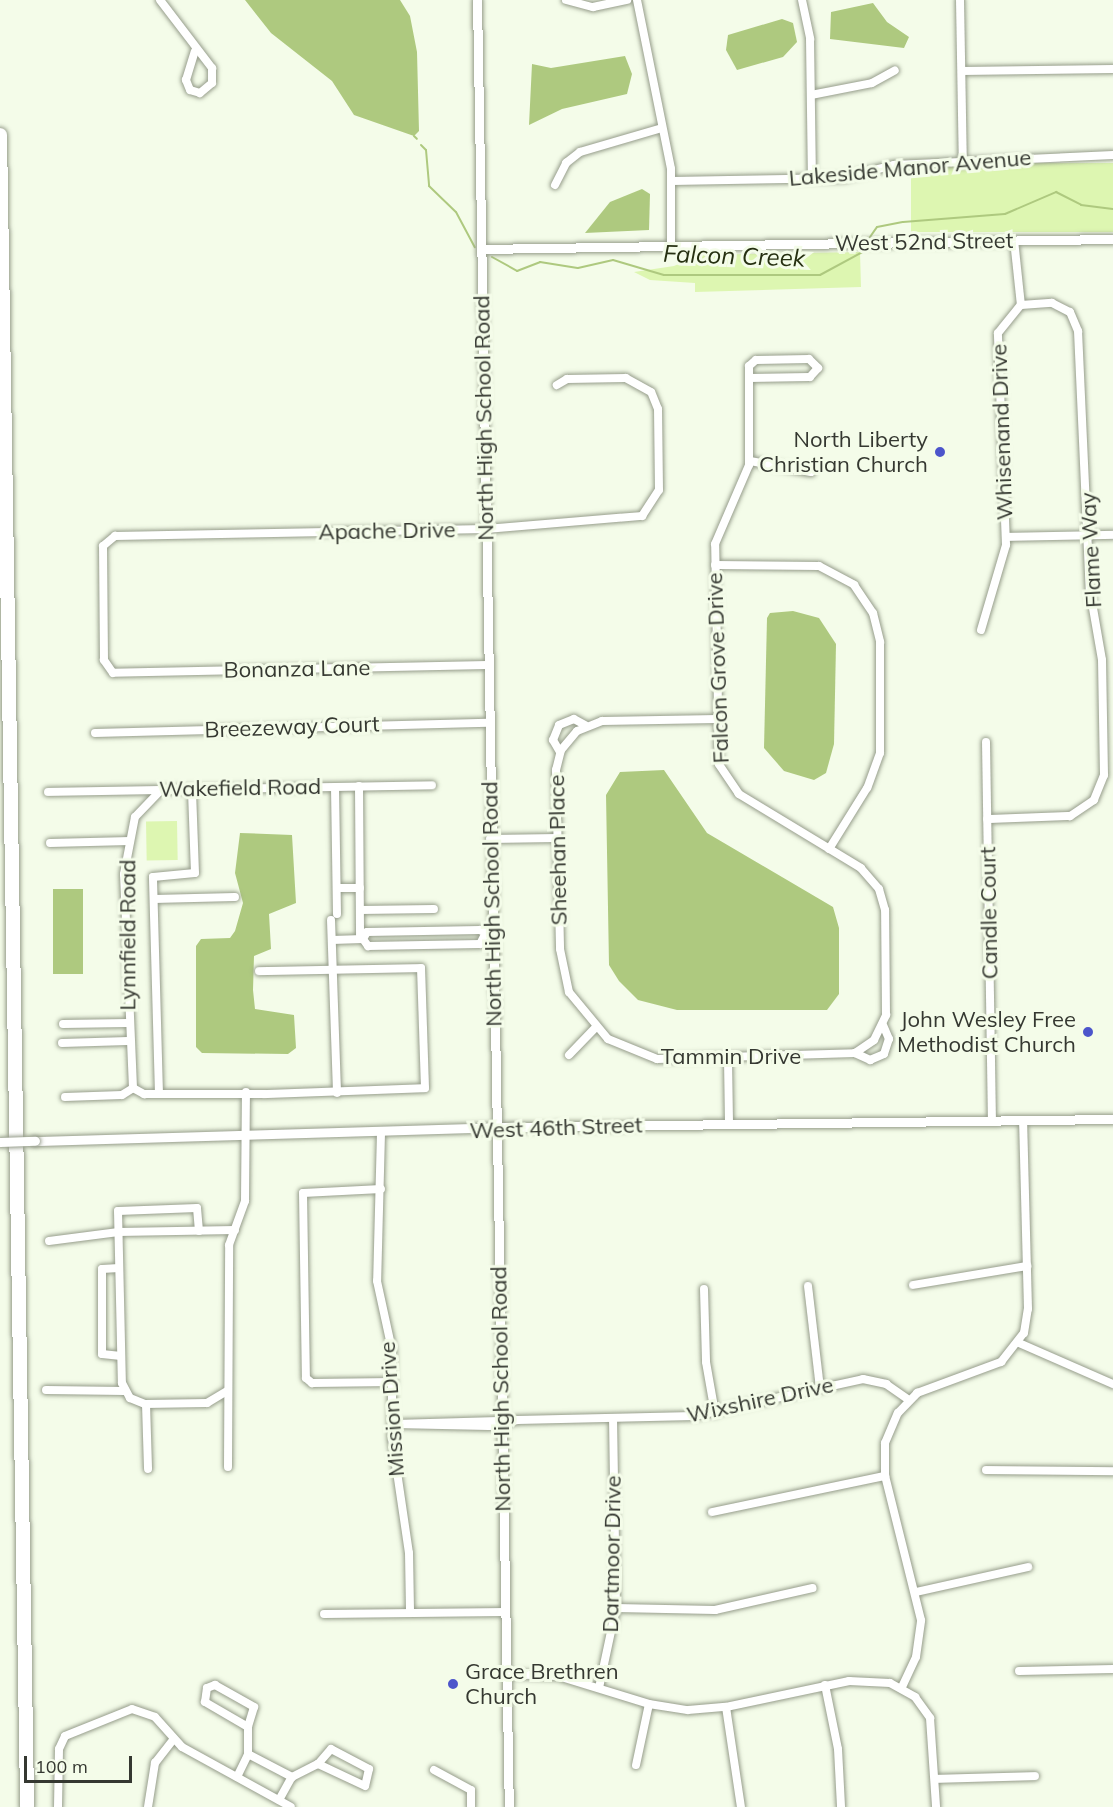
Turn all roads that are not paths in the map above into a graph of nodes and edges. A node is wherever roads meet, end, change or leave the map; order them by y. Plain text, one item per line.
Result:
1 (159, 0) edge
2 (477, 0) edge
3 (566, 0) edge
4 (627, 0) edge
5 (636, 0) edge
6 (802, 0) edge
7 (960, 0) edge
8 (195, 51) junction
9 (1113, 69) edge
10 (895, 70) dead end
11 (962, 71) junction
12 (811, 95) junction
13 (662, 128) junction
14 (0, 135) edge
15 (1113, 155) edge
16 (963, 164) junction
17 (812, 178) junction
18 (672, 181) junction
19 (555, 185) dead end
20 (1113, 238) edge
21 (1014, 240) junction
22 (671, 247) junction
23 (482, 249) junction
24 (1021, 305) junction
25 (749, 378) junction
26 (557, 386) dead end
27 (750, 461) junction
28 (811, 472) dead end
29 (486, 529) junction
30 (1089, 535) junction
31 (1113, 535) edge
32 (1006, 537) junction
33 (714, 565) junction
34 (981, 630) dead end
35 (487, 665) junction
36 (108, 670) joint
37 (717, 719) junction
38 (488, 723) junction
39 (585, 725) junction
40 (95, 733) dead end
41 (986, 742) dead end
42 (560, 752) junction
43 (432, 785) dead end
44 (359, 786) junction
45 (334, 787) junction
46 (192, 790) junction
47 (48, 792) dead end
48 (159, 792) junction
49 (987, 819) junction
50 (558, 838) junction
51 (490, 839) junction
52 (130, 841) junction
53 (50, 843) dead end
54 (830, 849) junction
55 (337, 888) junction
56 (360, 888) junction
57 (235, 897) dead end
58 (154, 899) junction
59 (434, 909) dead end
60 (360, 910) junction
61 (424, 931) junction
62 (489, 936) junction
63 (362, 939) junction
64 (332, 940) junction
65 (425, 945) junction
66 (560, 950) joint
67 (333, 969) junction
68 (260, 971) dead end
69 (128, 1023) junction
70 (63, 1024) dead end
71 (883, 1025) junction
72 (595, 1028) junction
73 (128, 1041) junction
74 (62, 1043) dead end
75 (855, 1053) junction
76 (568, 1055) dead end
77 (728, 1059) junction
78 (133, 1088) junction
79 (246, 1092) junction
80 (337, 1093) junction
81 (159, 1094) junction
82 (65, 1097) dead end
83 (1113, 1119) edge
84 (1023, 1120) junction
85 (992, 1121) junction
86 (729, 1123) junction
87 (496, 1129) junction
88 (381, 1133) junction
89 (246, 1137) junction
90 (0, 1142) edge
91 (381, 1189) junction
92 (235, 1230) junction
93 (199, 1231) junction
94 (118, 1232) junction
95 (49, 1241) dead end
96 (1027, 1266) junction
97 (119, 1268) junction
98 (913, 1285) dead end
99 (808, 1286) dead end
100 (704, 1289) dead end
101 (1019, 1342) junction
102 (121, 1356) junction
103 (1112, 1380) edge
104 (393, 1382) junction
105 (820, 1388) junction
106 (46, 1390) dead end
107 (125, 1391) junction
108 (227, 1391) junction
109 (909, 1400) junction
110 (146, 1404) junction
111 (715, 1413) junction
112 (613, 1418) junction
113 (500, 1421) junction
114 (395, 1424) junction
115 (228, 1467) dead end
116 (147, 1469) dead end
117 (986, 1470) dead end
118 (1113, 1471) edge
119 (885, 1476) junction
120 (712, 1512) dead end
121 (1028, 1567) dead end
122 (813, 1588) dead end
123 (916, 1592) junction
124 (616, 1608) junction
125 (505, 1611) junction
126 (410, 1613) junction
127 (324, 1614) dead end
128 (1113, 1669) edge
129 (1019, 1671) dead end
130 (506, 1674) junction
131 (825, 1685) junction
132 (902, 1687) junction
133 (599, 1688) junction
134 (649, 1704) junction
135 (726, 1707) junction
136 (248, 1727) junction
137 (173, 1740) junction
138 (248, 1754) junction
139 (318, 1764) junction
140 (636, 1765) dead end
141 (434, 1770) dead end
142 (1035, 1776) dead end
143 (237, 1777) junction
144 (292, 1777) junction
145 (936, 1779) junction
146 (279, 1800) junction
147 (289, 1806) edge
148 (27, 1807) edge
149 (58, 1807) edge
150 (148, 1807) edge
151 (471, 1807) edge
152 (509, 1807) edge
153 (741, 1807) edge
154 (841, 1807) edge
155 (936, 1807) edge

1 - 8 street
2 - 23 street, North High School Road
3 - 4 street
5 - 13 street
6 - 12 street
7 - 11 street
8 - 8 street
9 - 11 street
10 - 12 street
11 - 16 street
12 - 17 street
13 - 18 street
13 - 19 street
14 - 148 highway
15 - 16 street, Lakeside Manor Avenue
16 - 17 street, Lakeside Manor Avenue
17 - 18 street, Lakeside Manor Avenue
18 - 22 street
20 - 21 street, West 52nd Street
21 - 22 street, West 52nd Street
21 - 24 street
22 - 23 street, West 52nd Street
23 - 29 street, North High School Road
24 - 30 street, Flame Way
24 - 32 street, Whisenand Drive
25 - 25 street
25 - 27 street, Falcon Grove Drive
26 - 29 street, Apache Drive
27 - 28 street
27 - 33 street, Falcon Grove Drive
29 - 35 street, North High School Road
29 - 36 street, Apache Drive
30 - 31 street
30 - 32 street
30 - 49 street, Flame Way
32 - 34 street, Whisenand Drive
33 - 37 street, Falcon Grove Drive
33 - 54 street
35 - 36 street, Bonanza Lane
35 - 38 street, North High School Road
37 - 39 street
37 - 54 street, Falcon Grove Drive
38 - 40 street, Breezeway Court
38 - 51 street, North High School Road
39 - 42 street, Sheehan Place
39 - 42 street, Sheehan Place
41 - 49 street, Candle Court
42 - 50 street, Sheehan Place
43 - 44 street, Wakefield Road
44 - 45 street, Wakefield Road
44 - 56 street
45 - 46 street, Wakefield Road
45 - 55 street
46 - 48 street, Wakefield Road
46 - 58 street
47 - 48 street, Wakefield Road
48 - 52 street, Lynnfield Road
49 - 85 street, Candle Court
50 - 51 street
50 - 66 street, Sheehan Place
51 - 62 street, North High School Road
52 - 53 street
52 - 69 street, Lynnfield Road
54 - 71 street, Falcon Grove Drive
55 - 56 street
55 - 64 street
56 - 60 street
57 - 58 street
58 - 81 street
59 - 60 street
60 - 63 street
61 - 62 street
61 - 63 street
61 - 65 street
62 - 65 street
62 - 87 street, North High School Road
63 - 64 street
63 - 65 street
64 - 67 street
66 - 72 street, Tammin Drive
67 - 68 street
67 - 80 street
67 - 80 street
69 - 70 street
69 - 73 street, Lynnfield Road
71 - 75 street
71 - 75 street, Falcon Grove Drive
72 - 76 street
72 - 77 street, Tammin Drive
73 - 74 street
73 - 78 street, Lynnfield Road
75 - 77 street, Tammin Drive
77 - 86 street
78 - 81 street
78 - 82 street
79 - 80 street
79 - 81 street
79 - 89 street
83 - 84 street, West 46th Street
84 - 85 street, West 46th Street
84 - 96 street
85 - 86 street, West 46th Street
86 - 87 street, West 46th Street
87 - 88 street, West 46th Street
87 - 113 street, North High School Road
88 - 89 street, West 46th Street
88 - 91 street, Mission Drive
89 - 90 street, West 46th Street, bridge
89 - 92 street
91 - 104 street, Mission Drive
91 - 104 street
92 - 93 street
92 - 108 street
93 - 94 street
93 - 94 street
94 - 95 street
94 - 97 street
96 - 98 street
96 - 101 street
97 - 102 street
97 - 102 street
99 - 105 street
100 - 111 street
101 - 103 street
101 - 109 street
102 - 107 street
104 - 114 street, Mission Drive
105 - 109 street, Wixshire Drive
105 - 111 street, Wixshire Drive
106 - 107 street
107 - 110 street
108 - 110 street
108 - 115 street
109 - 119 street
110 - 116 street
111 - 112 street, Wixshire Drive
112 - 113 street, Wixshire Drive
112 - 124 street, Dartmoor Drive
113 - 114 street, Wixshire Drive
113 - 125 street, North High School Road
114 - 126 street, Mission Drive
117 - 118 street
119 - 120 street
119 - 123 street
121 - 123 street
122 - 124 street
123 - 132 street
124 - 133 street, Dartmoor Drive
125 - 126 street
125 - 130 street, North High School Road
126 - 127 street
128 - 129 street
130 - 133 street
130 - 152 street, North High School Road
131 - 132 street
131 - 135 street
131 - 154 street
132 - 145 street
133 - 134 street
134 - 135 street
134 - 140 street
135 - 153 street
136 - 136 street
136 - 138 street
137 - 143 street
137 - 149 street
137 - 150 street
138 - 143 street
138 - 144 street
139 - 139 street
139 - 144 street
141 - 151 street
142 - 145 street
143 - 146 street
144 - 146 street
145 - 155 street
146 - 147 street

